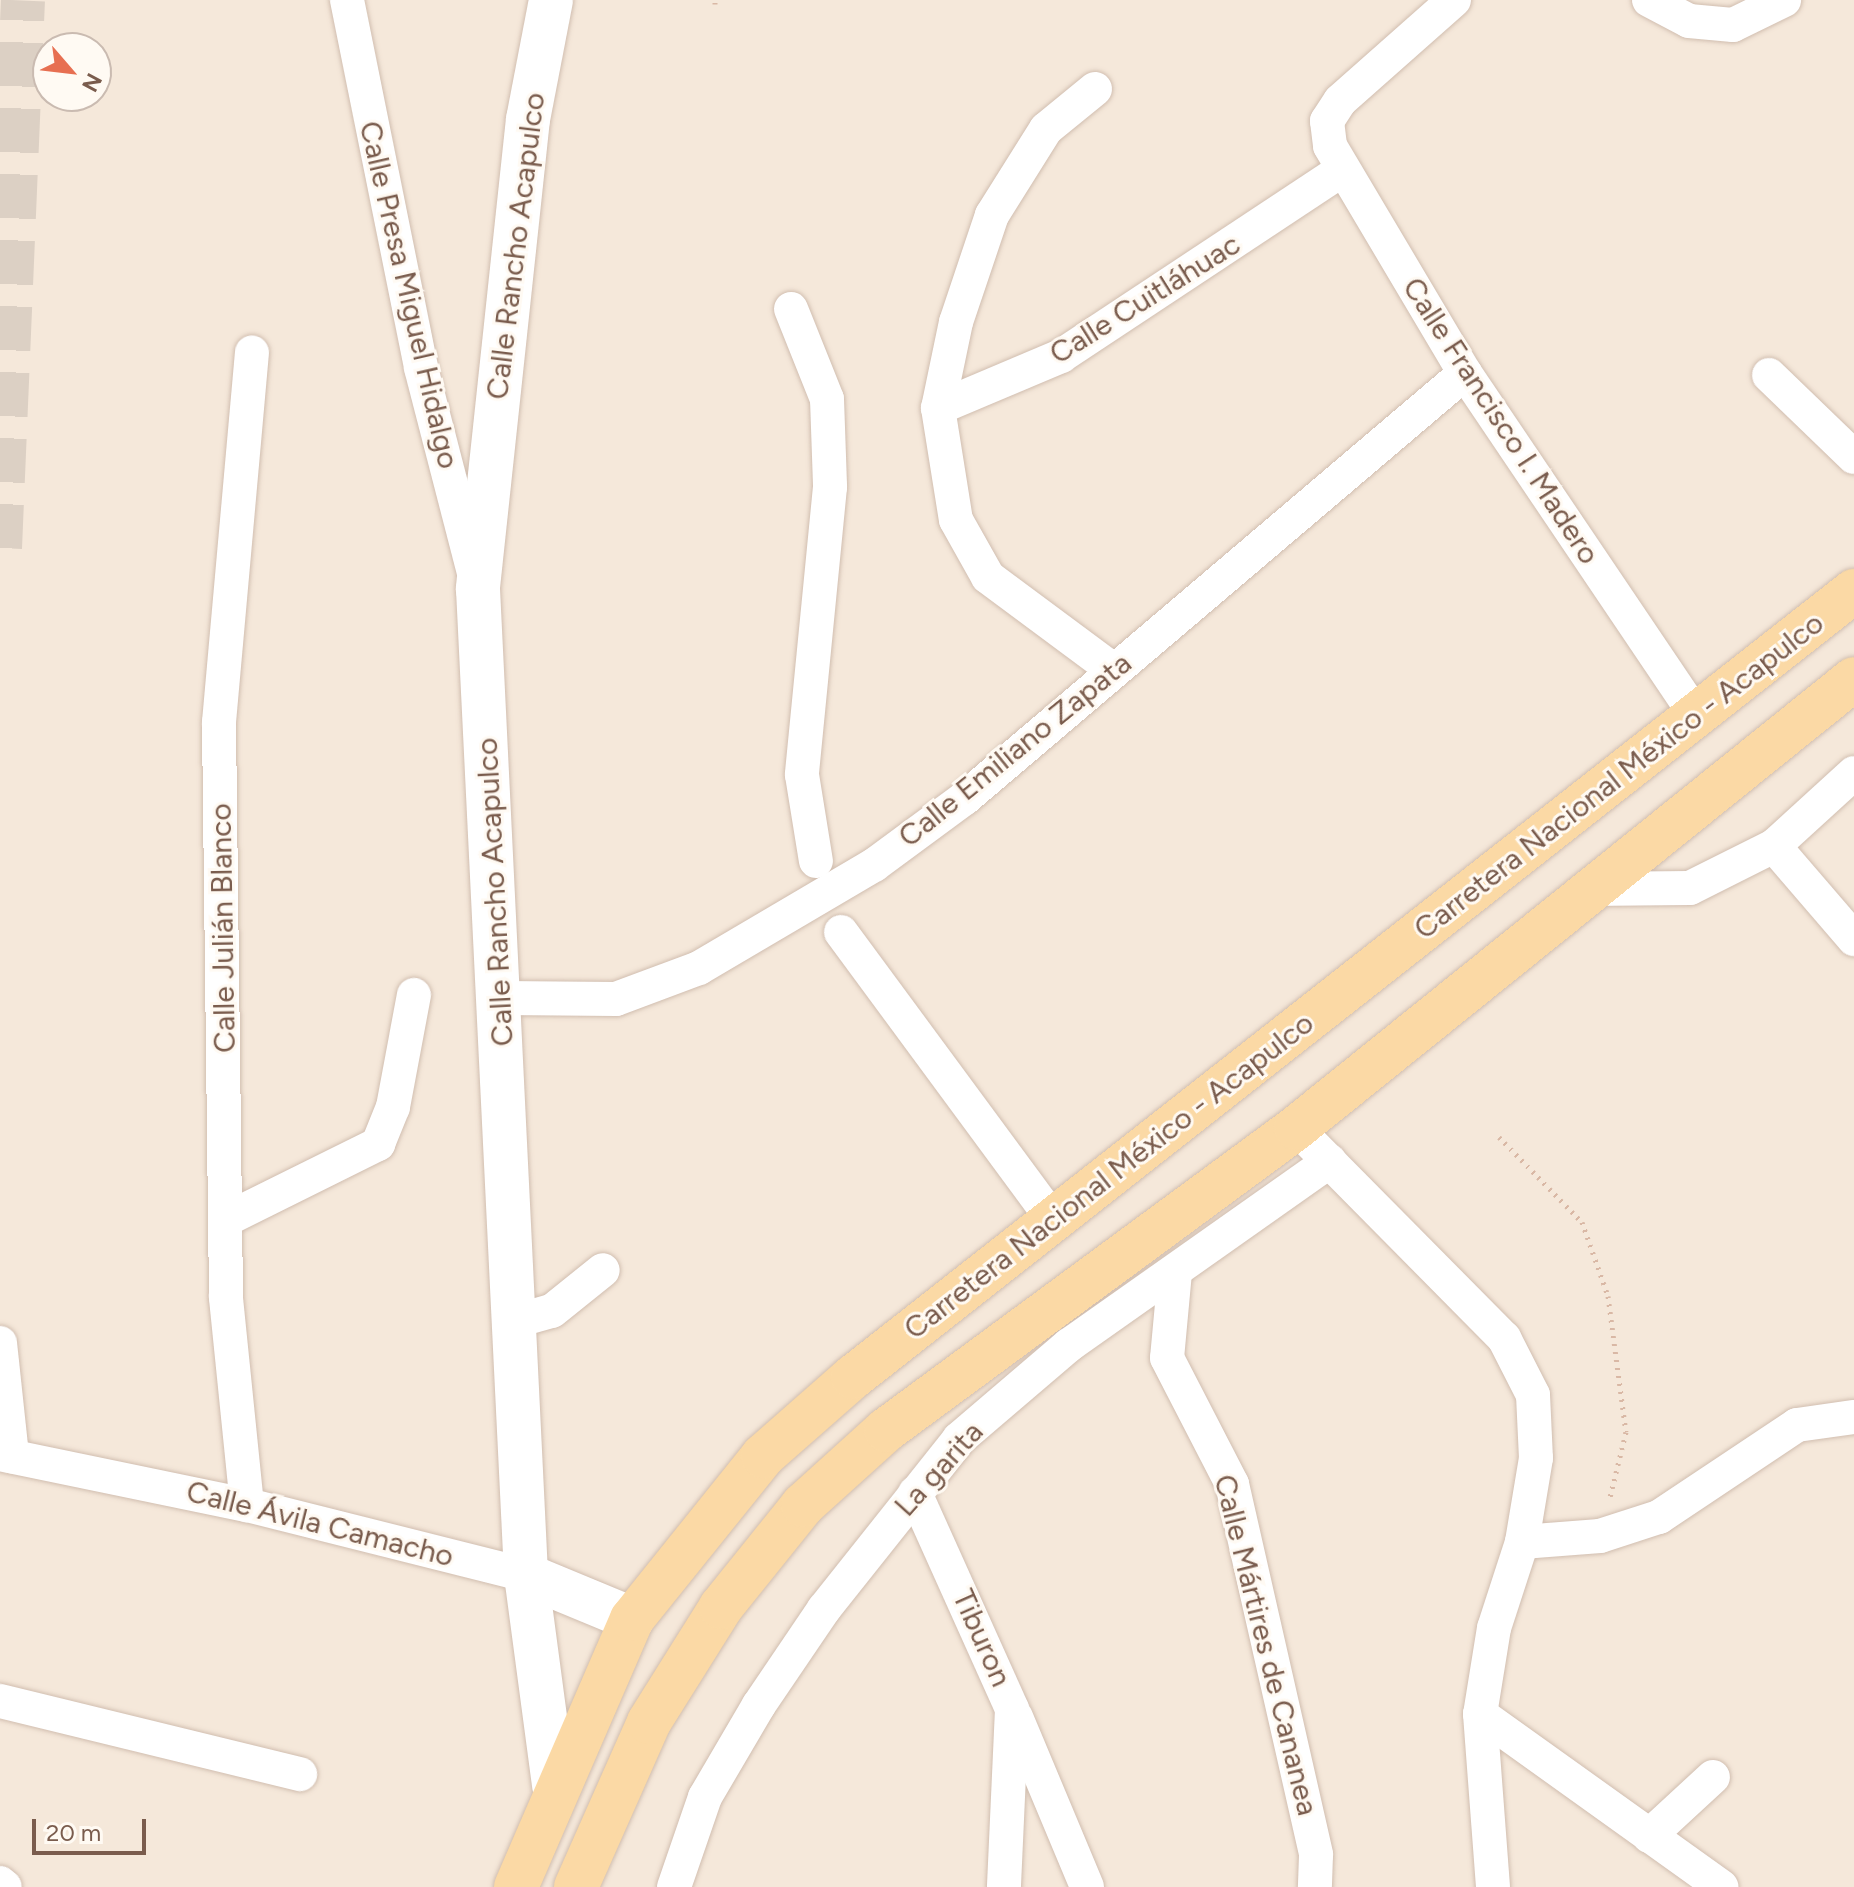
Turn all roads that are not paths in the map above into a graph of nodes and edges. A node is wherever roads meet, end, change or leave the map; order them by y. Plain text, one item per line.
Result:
1 (347, 0) edge
2 (551, 0) edge
3 (1454, 0) edge
4 (1649, 0) edge
5 (1784, 0) edge
6 (1095, 89) dead end
7 (1342, 170) junction
8 (791, 309) dead end
9 (252, 352) dead end
10 (1465, 373) junction
11 (1769, 375) dead end
12 (938, 408) junction
13 (1854, 457) edge
14 (478, 589) junction
15 (1854, 591) edge
16 (1113, 670) junction
17 (1854, 679) edge
18 (1694, 713) junction
19 (1854, 773) edge
20 (1774, 846) junction
21 (816, 861) dead end
22 (1587, 889) junction
23 (841, 932) dead end
24 (1854, 939) edge
25 (414, 995) dead end
26 (502, 998) junction
27 (1296, 1128) junction
28 (1330, 1161) junction
29 (227, 1219) junction
30 (1053, 1220) junction
31 (603, 1270) dead end
32 (1175, 1272) junction
33 (516, 1321) junction
34 (0, 1343) edge
35 (1854, 1417) edge
36 (6, 1455) edge
37 (915, 1493) junction
38 (247, 1505) junction
39 (1522, 1542) junction
40 (526, 1575) junction
41 (632, 1619) junction
42 (0, 1701) edge
43 (1012, 1709) junction
44 (1480, 1714) junction
45 (300, 1774) dead end
46 (1713, 1777) dead end
47 (554, 1786) junction
48 (1649, 1836) junction
49 (0, 1883) edge
50 (5, 1887) edge
51 (516, 1887) edge
52 (576, 1887) edge
53 (674, 1887) edge
54 (1004, 1887) edge
55 (1087, 1887) edge
56 (1315, 1887) edge
57 (1493, 1887) edge
58 (1722, 1887) edge

1 - 14 street, Calle Presa Miguel Hidalgo
2 - 14 main road, Calle Rancho Acapulco
3 - 7 street, Calle Francisco I. Madero
4 - 5 street
6 - 12 street
7 - 10 street, Calle Francisco I. Madero
7 - 12 street, Calle Cuitláhuac
8 - 21 street
9 - 29 street, Calle Julián Blanco
10 - 16 street, Calle Emiliano Zapata
10 - 18 street, Calle Francisco I. Madero
11 - 13 street
12 - 16 street
14 - 26 main road, Calle Rancho Acapulco
15 - 18 main road, Carretera Nacional México - Acapulco
16 - 26 street, Calle Emiliano Zapata
17 - 22 main road
18 - 30 main road, Carretera Nacional México - Acapulco
19 - 20 street
20 - 22 street
20 - 24 street
22 - 27 main road
23 - 30 street
25 - 29 street
26 - 33 main road, Calle Rancho Acapulco
27 - 28 street
27 - 52 main road
28 - 32 street, La garita
28 - 39 street
29 - 38 street, Calle Julián Blanco
30 - 41 main road, Carretera Nacional México - Acapulco
31 - 33 street
32 - 37 street, La garita
32 - 56 street, Calle Mártires de Cananea
33 - 40 main road, Calle Rancho Acapulco
34 - 36 street
35 - 39 street
36 - 38 street, Calle Ávila Camacho
37 - 43 street, Tiburon
37 - 53 street, La garita
38 - 40 street, Calle Ávila Camacho
39 - 44 street
40 - 41 main road, Calle Ávila Camacho
40 - 47 main road, Calle Rancho Acapulco
41 - 47 main road, Carretera Nacional México - Acapulco
42 - 45 street
43 - 54 street, Tiburon
43 - 55 street
44 - 48 street
44 - 57 street
46 - 48 street
47 - 51 main road, Carretera Nacional México - Acapulco
48 - 58 street
49 - 50 street

